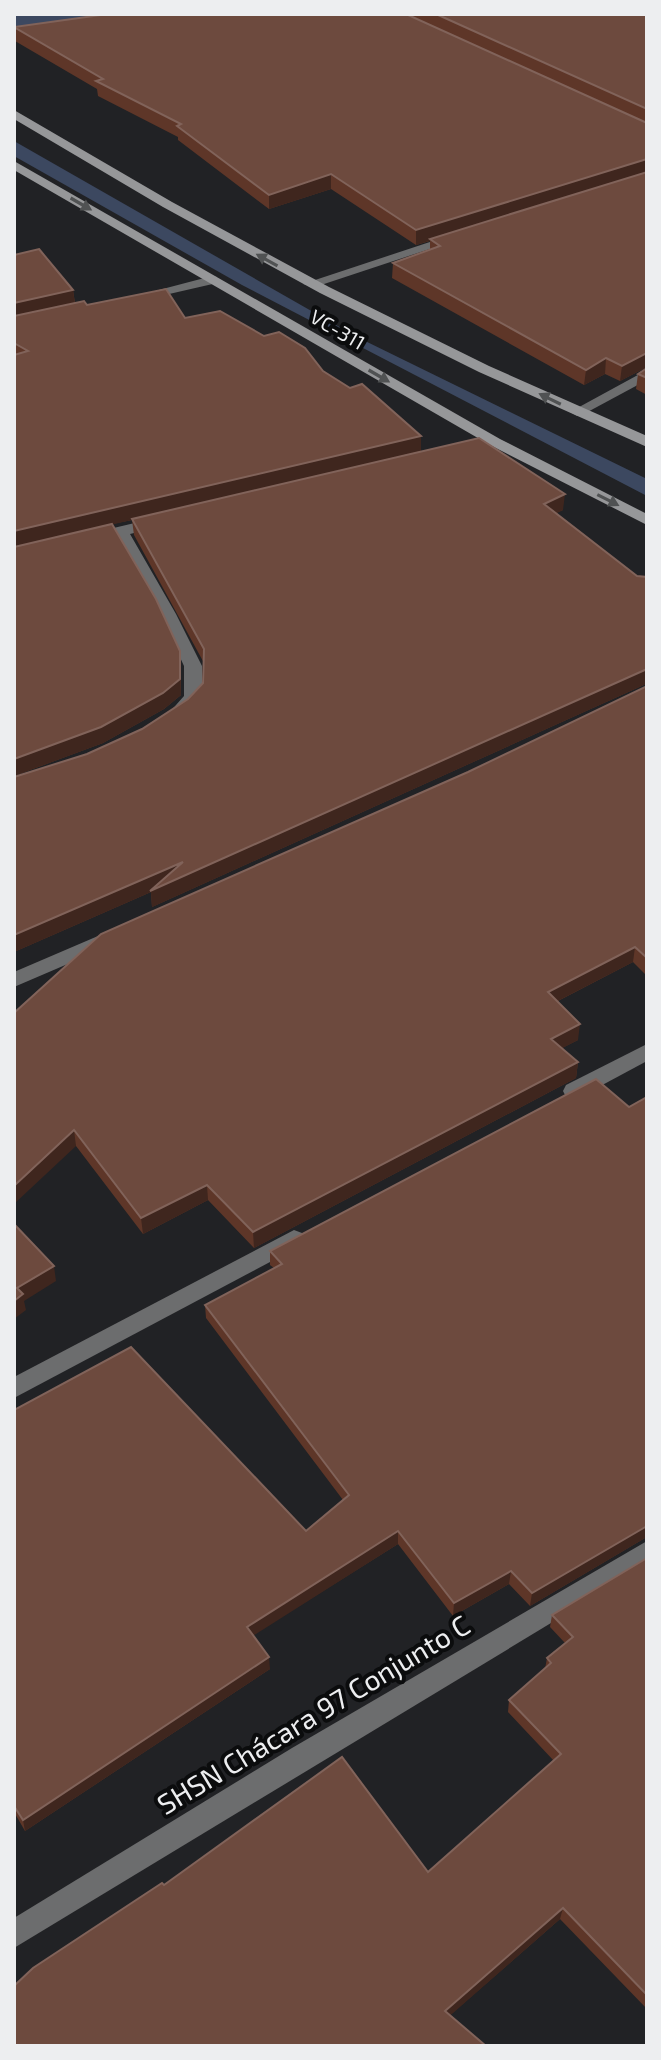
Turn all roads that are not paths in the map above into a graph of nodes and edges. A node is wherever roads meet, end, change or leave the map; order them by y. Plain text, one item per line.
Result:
1 (14, 114) edge
2 (14, 165) edge
3 (471, 234) edge
4 (212, 280) junction
5 (310, 284) junction
6 (121, 301) edge
7 (647, 374) edge
8 (577, 412) junction
9 (495, 442) junction
10 (647, 442) edge
11 (464, 450) edge
12 (179, 518) edge
13 (647, 520) edge
14 (120, 531) junction
15 (75, 541) edge
16 (164, 723) edge
17 (129, 929) edge
18 (14, 980) edge
19 (647, 1052) edge
20 (549, 1104) edge
21 (309, 1231) edge
22 (14, 1388) edge
23 (647, 1552) edge
24 (14, 1934) edge

5 -> 1 main road
2 -> 4 main road, VC-311
3 - 5 street
4 - 6 street
4 -> 9 main road, VC-311
8 -> 5 main road
7 - 8 street
8 - 10 main road
9 - 11 street
9 -> 13 main road, VC-311
12 - 14 street
14 - 15 street
14 - 16 street
17 - 18 street
19 - 20 street
21 - 22 street
23 - 24 street, SHSN Chácara 97 Conjunto C

